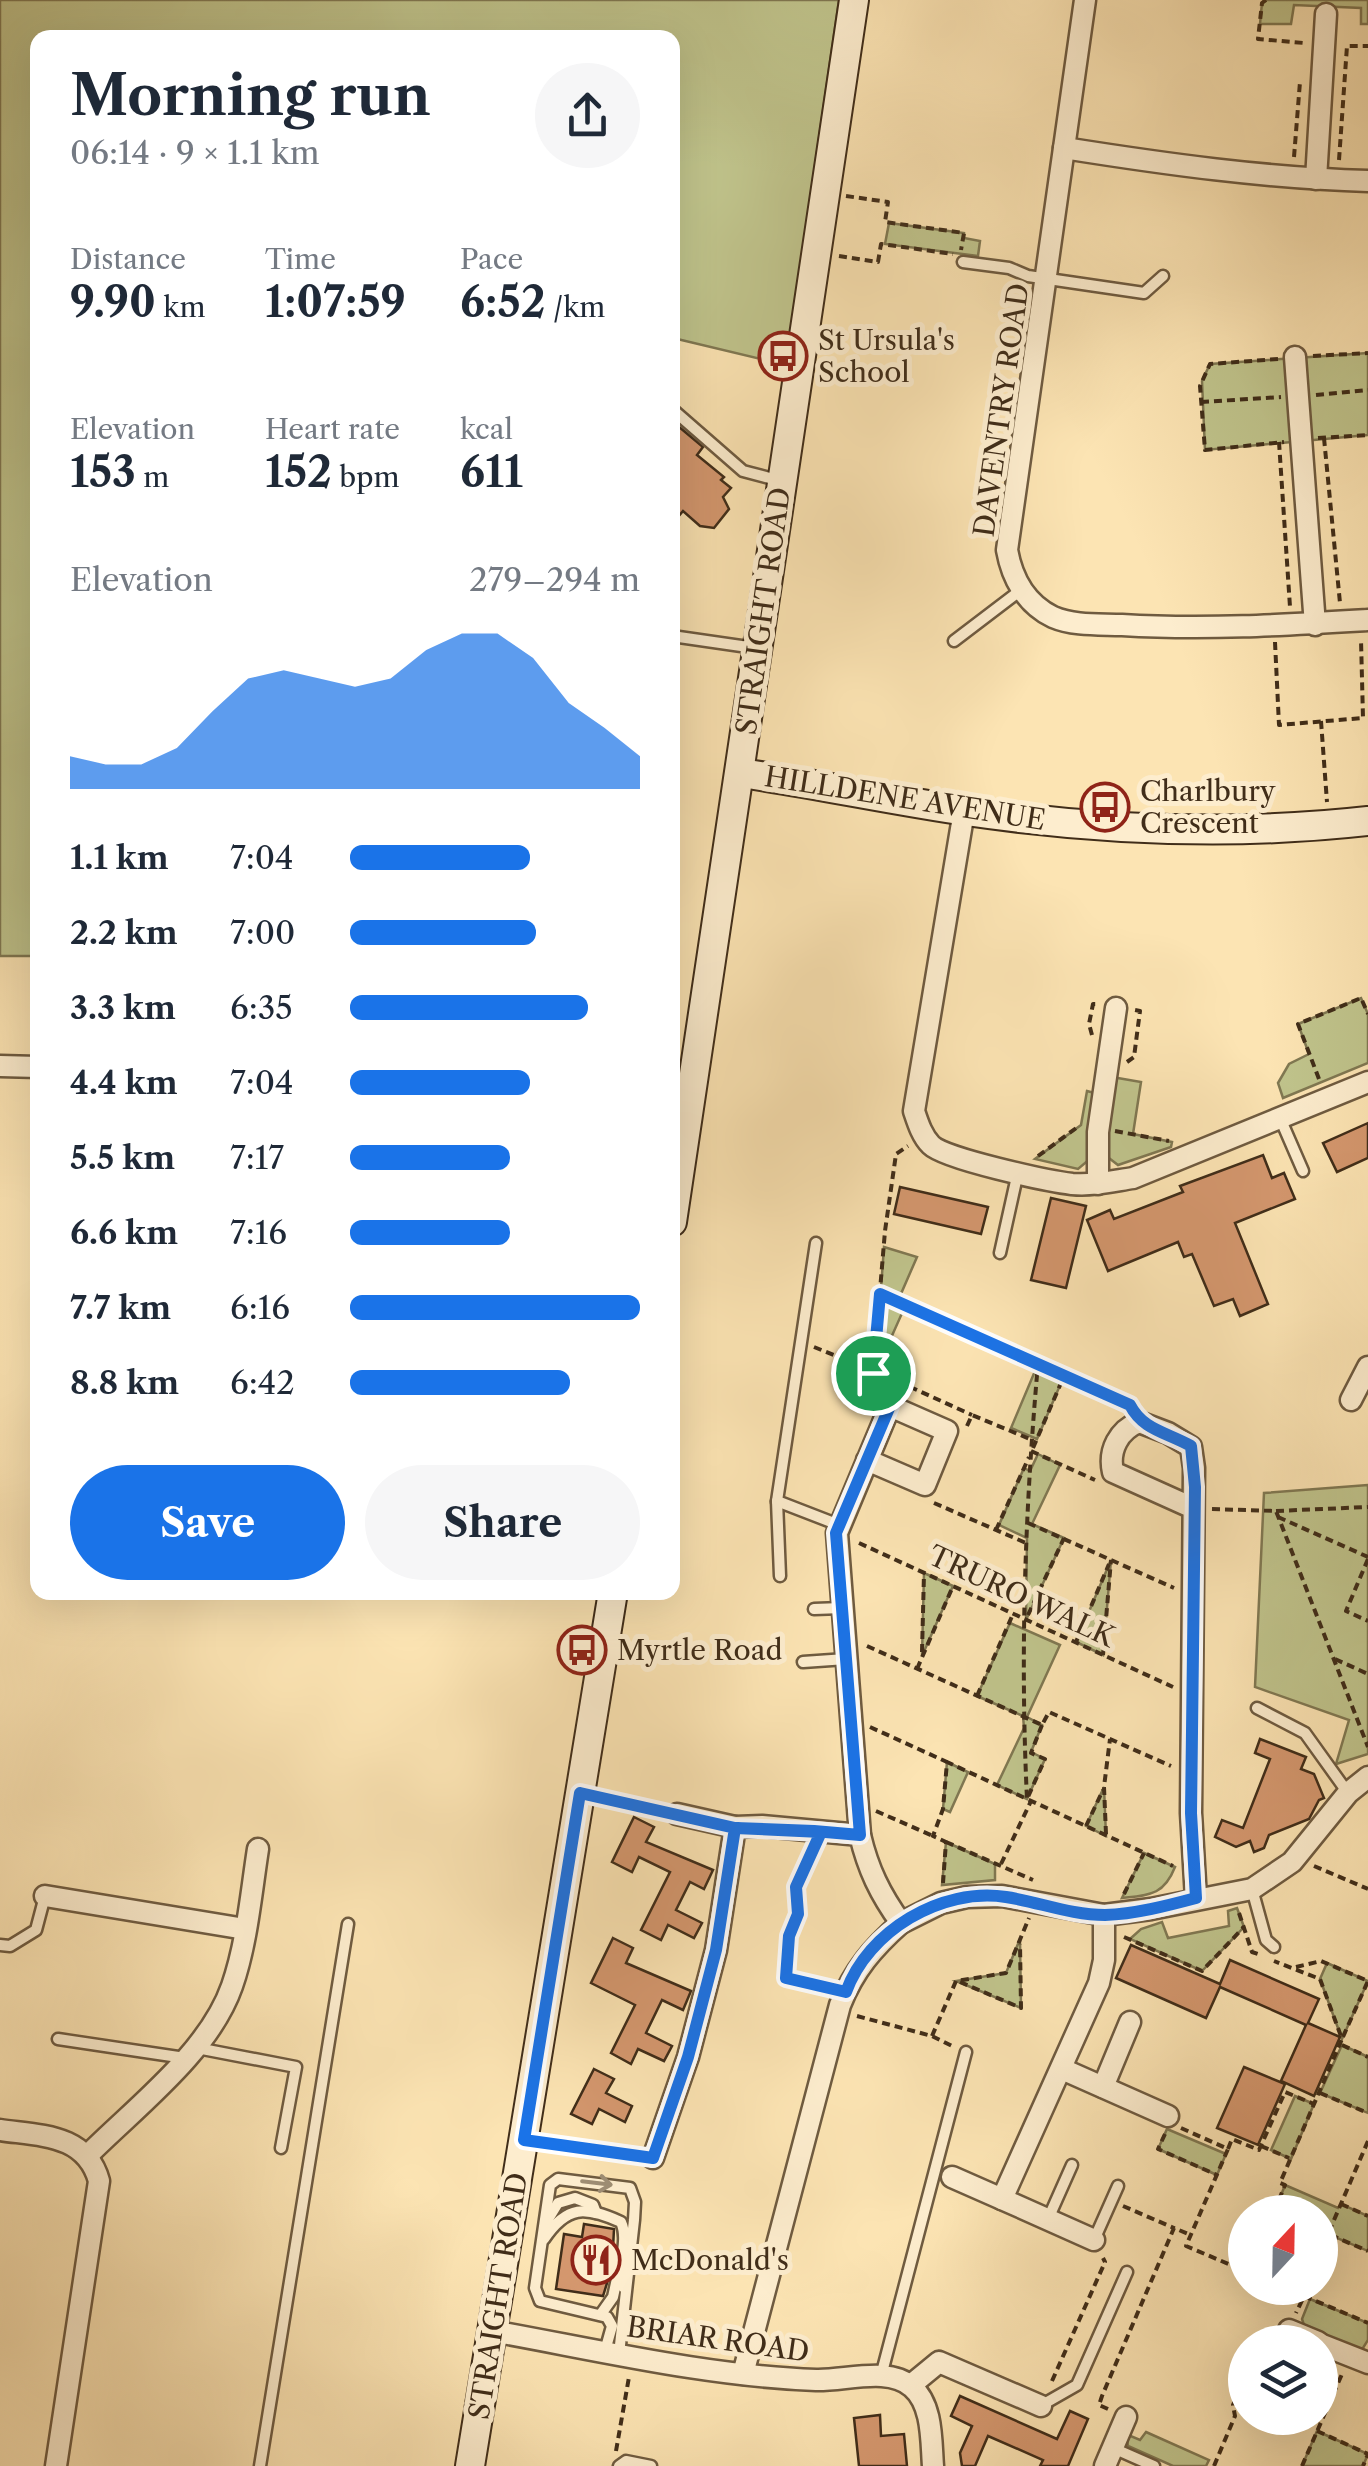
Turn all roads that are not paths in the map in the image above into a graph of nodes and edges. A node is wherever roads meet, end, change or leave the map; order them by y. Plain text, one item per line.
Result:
1 (854, 0) edge
2 (1085, 0) edge
3 (1326, 14) dead end
4 (1064, 148) junction
5 (1316, 180) junction
6 (1368, 181) edge
7 (963, 262) dead end
8 (1163, 276) dead end
9 (1048, 279) junction
10 (1295, 358) road end
11 (680, 415) edge
12 (782, 481) junction
13 (1021, 590) junction
14 (1357, 621) edge
15 (1316, 625) junction
16 (680, 637) edge
17 (954, 641) dead end
18 (756, 648) junction
19 (741, 773) junction
20 (964, 811) junction
21 (1368, 821) edge
22 (1116, 1008) dead end
23 (0, 1066) edge
24 (30, 1067) edge
25 (1368, 1082) edge
26 (1280, 1118) junction
27 (680, 1148) edge
28 (1018, 1171) junction
29 (1303, 1171) dead end
30 (1098, 1184) junction
31 (816, 1242) dead end
32 (1000, 1253) dead end
33 (1368, 1367) edge
34 (1351, 1400) dead end
35 (867, 1460) junction
36 (777, 1501) junction
37 (1192, 1508) junction
38 (838, 1529) junction
39 (780, 1576) dead end
40 (611, 1600) edge
41 (842, 1608) junction
42 (814, 1609) dead end
43 (846, 1659) junction
44 (803, 1662) dead end
45 (1257, 1708) dead end
46 (1368, 1777) edge
47 (1348, 1793) junction
48 (677, 1814) road end
49 (735, 1828) junction
50 (860, 1835) junction
51 (258, 1849) dead end
52 (1252, 1890) junction
53 (45, 1896) joint
54 (1196, 1898) junction
55 (1104, 1921) junction
56 (901, 1923) junction
57 (348, 1924) dead end
58 (245, 1929) junction
59 (0, 1944) edge
60 (1274, 1947) dead end
61 (1130, 2022) dead end
62 (58, 2039) dead end
63 (966, 2052) road end
64 (191, 2053) junction
65 (1062, 2069) junction
66 (1103, 2087) junction
67 (1169, 2119) road end
68 (0, 2130) edge
69 (281, 2148) dead end
70 (88, 2155) junction
71 (653, 2158) road end
72 (1072, 2166) dead end
73 (952, 2177) dead end
74 (1118, 2186) dead end
75 (1002, 2199) junction
76 (1048, 2219) junction
77 (1094, 2240) joint
78 (1127, 2272) dead end
79 (618, 2273) junction
80 (535, 2279) junction
81 (624, 2291) junction
82 (602, 2314) junction
83 (492, 2332) junction
84 (619, 2353) junction
85 (743, 2374) junction
86 (880, 2376) junction
87 (911, 2385) junction
88 (1041, 2406) joint
89 (1126, 2417) road end
90 (1109, 2457) edge
91 (56, 2466) edge
92 (260, 2466) edge
93 (470, 2466) edge
94 (620, 2466) edge
95 (651, 2466) edge
96 (932, 2466) edge
97 (1154, 2466) edge

1 - 12 street, STRAIGHT ROAD
2 - 4 street, DAVENTRY ROAD
3 - 5 street
4 - 5 street
4 - 9 street, DAVENTRY ROAD
5 - 6 street
7 - 9 lane
8 - 9 lane
9 - 13 street, DAVENTRY ROAD
10 - 15 street
11 - 12 lane
12 - 18 street, STRAIGHT ROAD
13 - 15 street
13 - 17 lane
14 - 15 street
16 - 18 lane
18 - 19 street, STRAIGHT ROAD
19 - 20 street, HILLDENE AVENUE
19 - 27 street, STRAIGHT ROAD
20 - 21 street, HILLDENE AVENUE
20 - 28 street
22 - 30 street
23 - 24 street
25 - 26 street
26 - 29 lane
26 - 30 street
28 - 30 street
28 - 32 lane
31 - 36 lane
33 - 34 street
35 - 35 street
35 - 38 street
36 - 38 lane
36 - 39 lane
37 - 37 street
37 - 54 street
38 - 41 street
40 - 83 street, STRAIGHT ROAD
41 - 42 lane
41 - 43 street
43 - 44 lane
43 - 50 street
45 - 47 lane
46 - 47 street
47 - 52 street
48 - 49 street
49 - 50 street
49 - 71 street
50 - 56 street
51 - 58 street
52 - 54 street
52 - 60 lane
53 - 58 street
53 - 59 lane
54 - 55 street
55 - 56 street
55 - 65 street
56 - 85 street
57 - 92 lane
58 - 64 street
61 - 66 street
62 - 64 lane
63 - 86 lane
64 - 69 lane
64 - 70 street
65 - 66 street
65 - 75 street
66 - 67 street
68 - 70 street
70 - 91 street
72 - 76 lane
73 - 75 street
74 - 77 lane
75 - 76 street
76 - 77 street
78 - 88 lane
79 - 80 lane
79 - 81 lane
79 - 82 lane
80 -> 81 lane
80 - 82 lane
81 - 84 lane
82 - 84 lane
83 - 84 street, BRIAR ROAD
83 - 93 street, STRAIGHT ROAD
84 - 85 street, BRIAR ROAD
85 - 86 street, BRIAR ROAD
86 - 87 street, BRIAR ROAD
87 - 88 street
87 - 96 street
89 - 90 street
90 - 97 lane
94 - 95 lane

